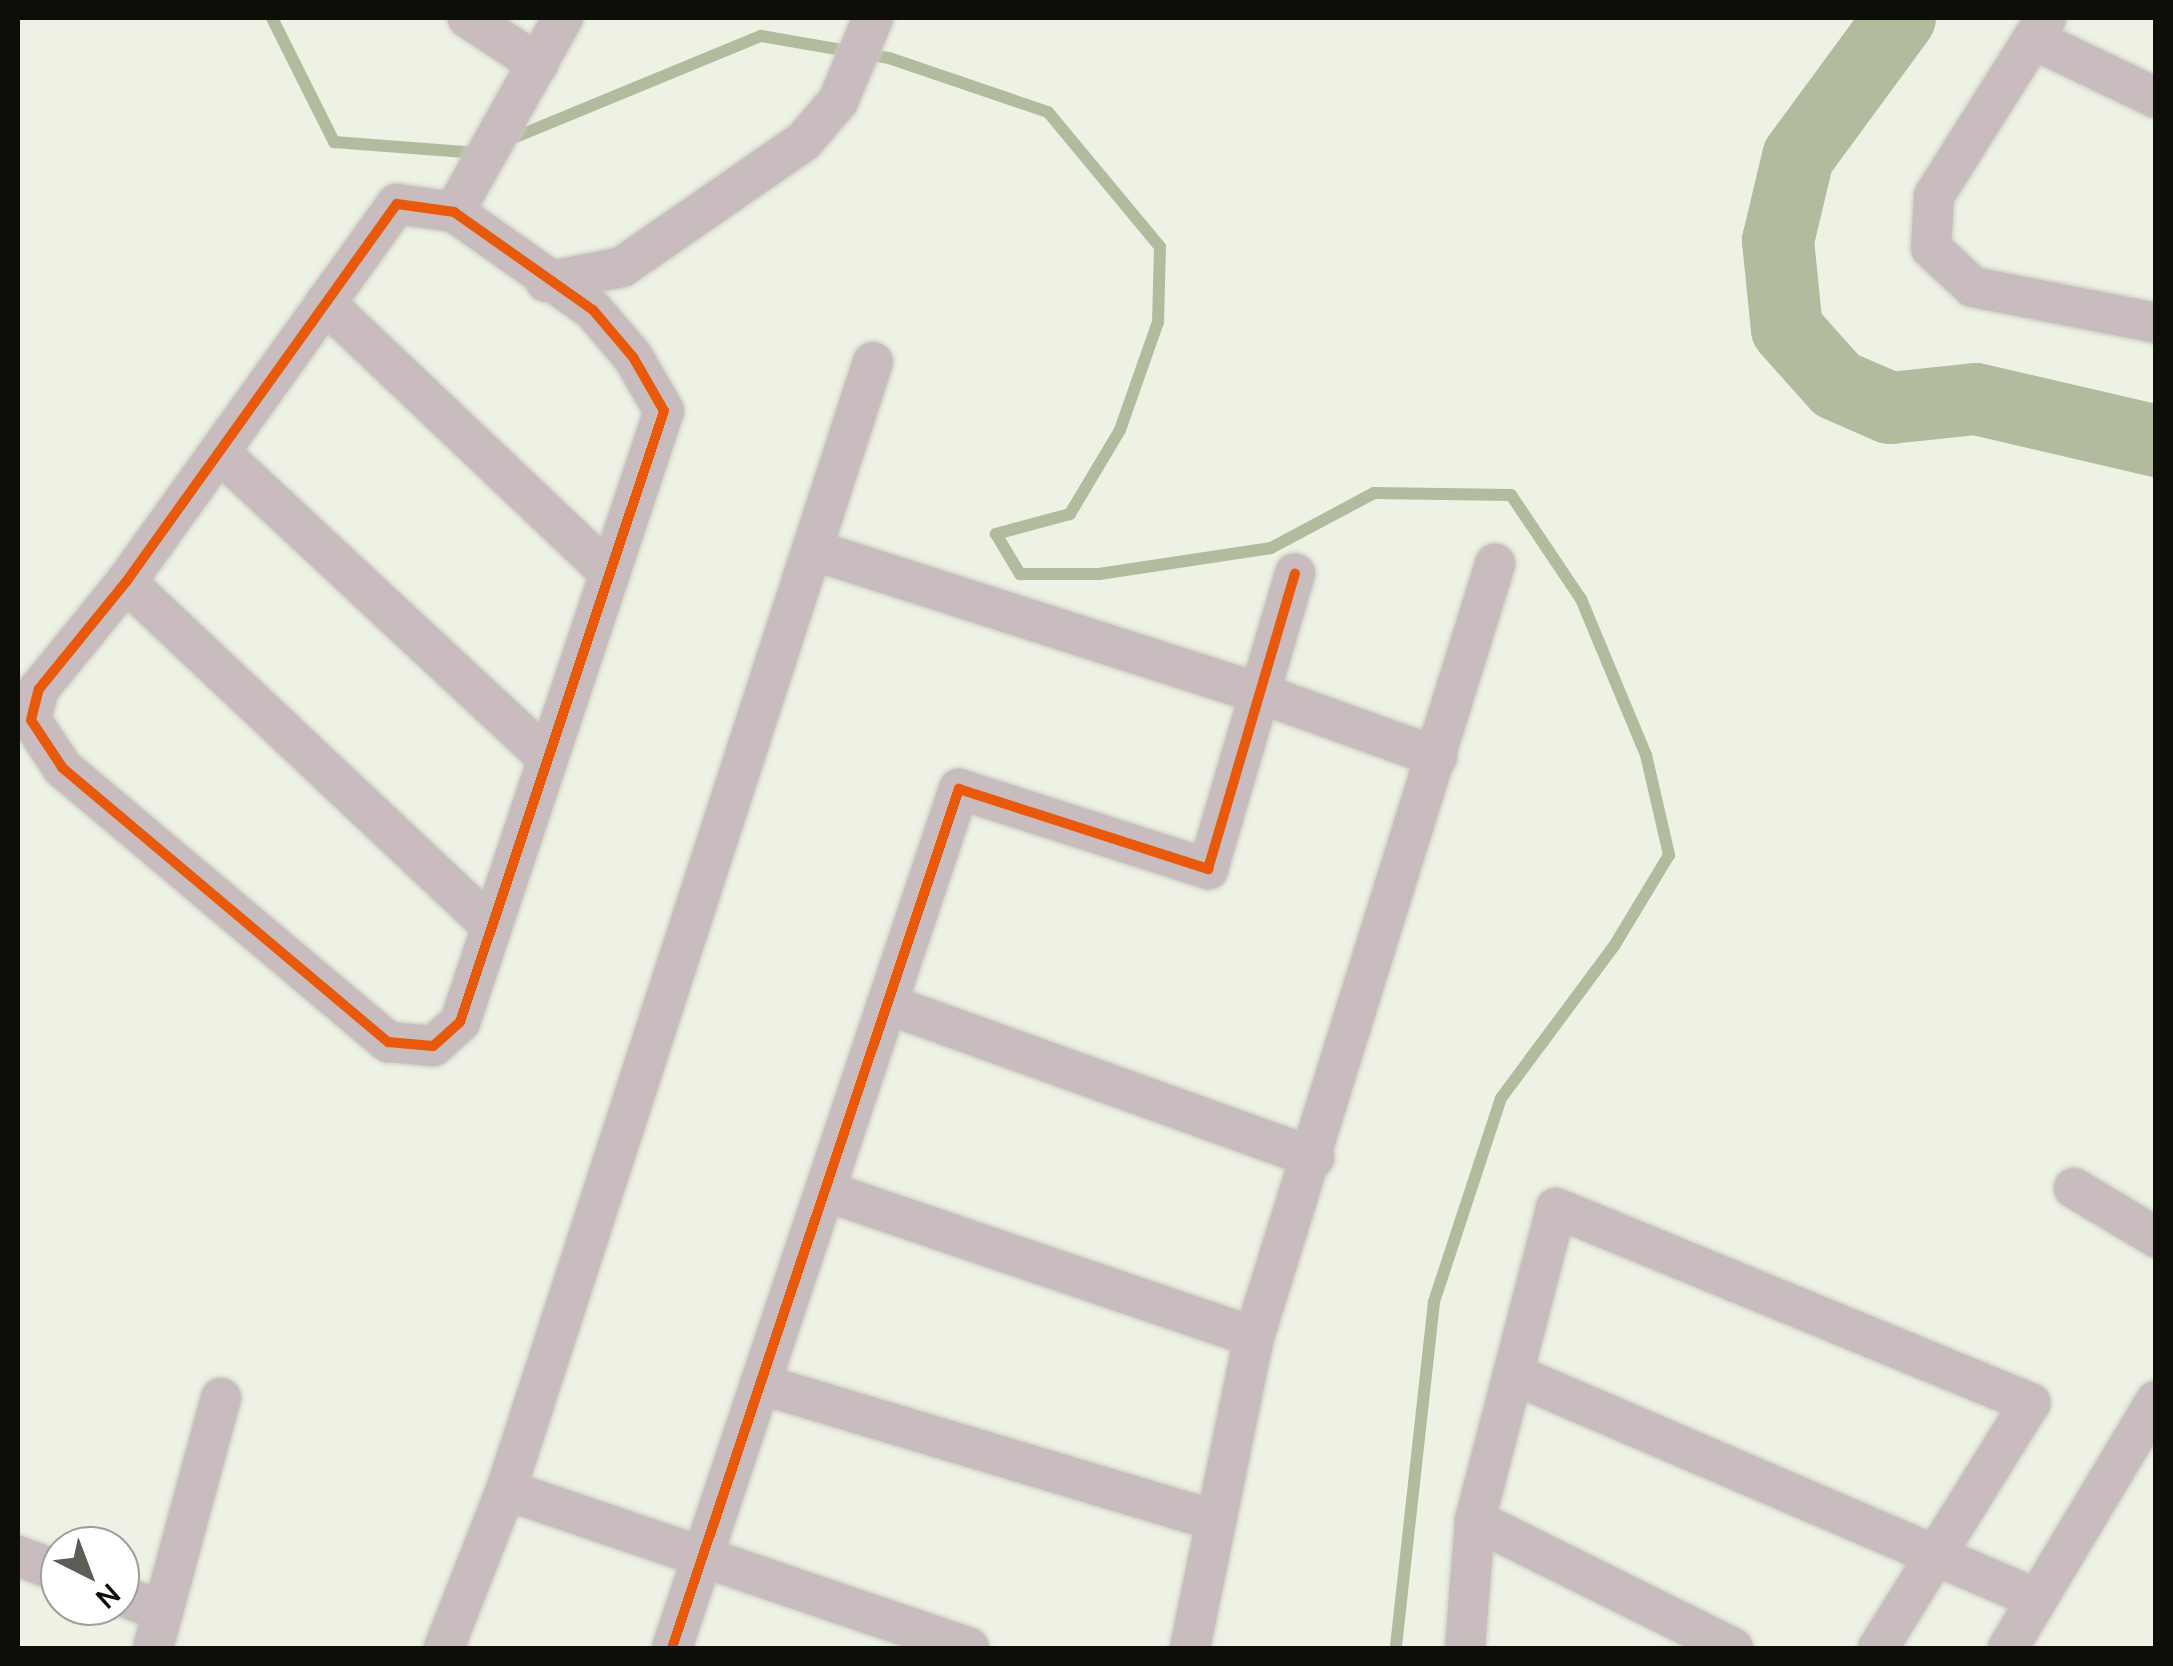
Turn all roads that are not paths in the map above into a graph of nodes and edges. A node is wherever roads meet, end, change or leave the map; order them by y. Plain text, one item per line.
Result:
1 (468, 18) edge
2 (563, 18) edge
3 (873, 18) edge
4 (2040, 28) edge
5 (538, 64) junction
6 (2156, 98) edge
7 (454, 212) junction
8 (546, 282) junction
9 (326, 303) junction
10 (2156, 323) edge
11 (873, 362) dead end
12 (219, 452) junction
13 (813, 550) junction
14 (1495, 564) dead end
15 (610, 573) junction
16 (1295, 574) dead end
17 (126, 582) junction
18 (1262, 694) junction
19 (548, 758) junction
20 (1437, 758) junction
21 (491, 926) junction
22 (887, 1004) junction
23 (1314, 1158) junction
24 (2074, 1188) dead end
25 (824, 1191) junction
26 (2156, 1238) edge
27 (1254, 1337) junction
28 (1513, 1374) junction
29 (760, 1384) junction
30 (221, 1398) dead end
31 (2156, 1401) edge
32 (506, 1490) junction
33 (1475, 1520) junction
34 (1216, 1521) junction
35 (1932, 1554) junction
36 (702, 1556) junction
37 (2037, 1599) junction
38 (158, 1630) edge
39 (444, 1648) edge
40 (672, 1648) edge
41 (970, 1648) edge
42 (1190, 1648) edge
43 (1466, 1648) edge
44 (1733, 1648) edge
45 (1878, 1648) edge
46 (2008, 1648) edge

1 - 5 street
2 - 5 street
3 - 8 street
4 - 6 street
4 - 10 street
5 - 7 street
7 - 8 street
7 - 9 street
8 - 15 street
9 - 12 street
9 - 15 street
11 - 13 street
12 - 17 street
12 - 19 street
13 - 18 street
13 - 32 street
14 - 20 street
15 - 19 street
16 - 18 street
17 - 21 street
17 - 21 street
18 - 20 street
18 - 22 street
19 - 21 street
20 - 23 street
22 - 23 street
22 - 25 street
23 - 27 street
24 - 26 street
25 - 27 street
25 - 29 street
27 - 34 street
28 - 33 street
28 - 35 street
28 - 35 street
29 - 34 street
29 - 36 street
30 - 38 street
31 - 37 street
32 - 36 street
32 - 39 street
33 - 43 street
33 - 44 street
34 - 42 street
35 - 37 street
35 - 45 street
36 - 40 street
36 - 41 street
37 - 46 street

